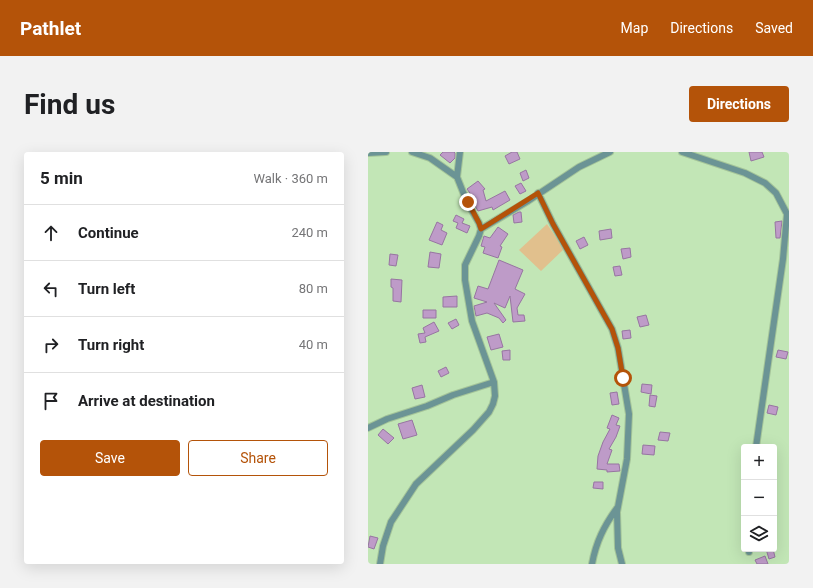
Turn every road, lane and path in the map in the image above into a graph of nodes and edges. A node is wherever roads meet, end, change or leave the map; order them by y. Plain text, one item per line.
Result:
1 (386, 152) edge
2 (412, 152) edge
3 (460, 152) edge
4 (610, 152) edge
5 (682, 152) edge
6 (368, 153) edge
7 (457, 177) junction
8 (538, 193) junction
9 (481, 229) junction
10 (494, 382) junction
11 (368, 428) edge
12 (756, 444) edge
13 (618, 506) junction
14 (380, 564) edge
15 (592, 564) edge
16 (622, 564) edge

1 - 6 street
2 - 7 street
3 - 7 street
4 - 8 street
5 - 12 street
7 - 9 street
8 - 9 street
8 - 13 street
9 - 10 street
10 - 11 street
10 - 14 street
13 - 15 street
13 - 16 street

